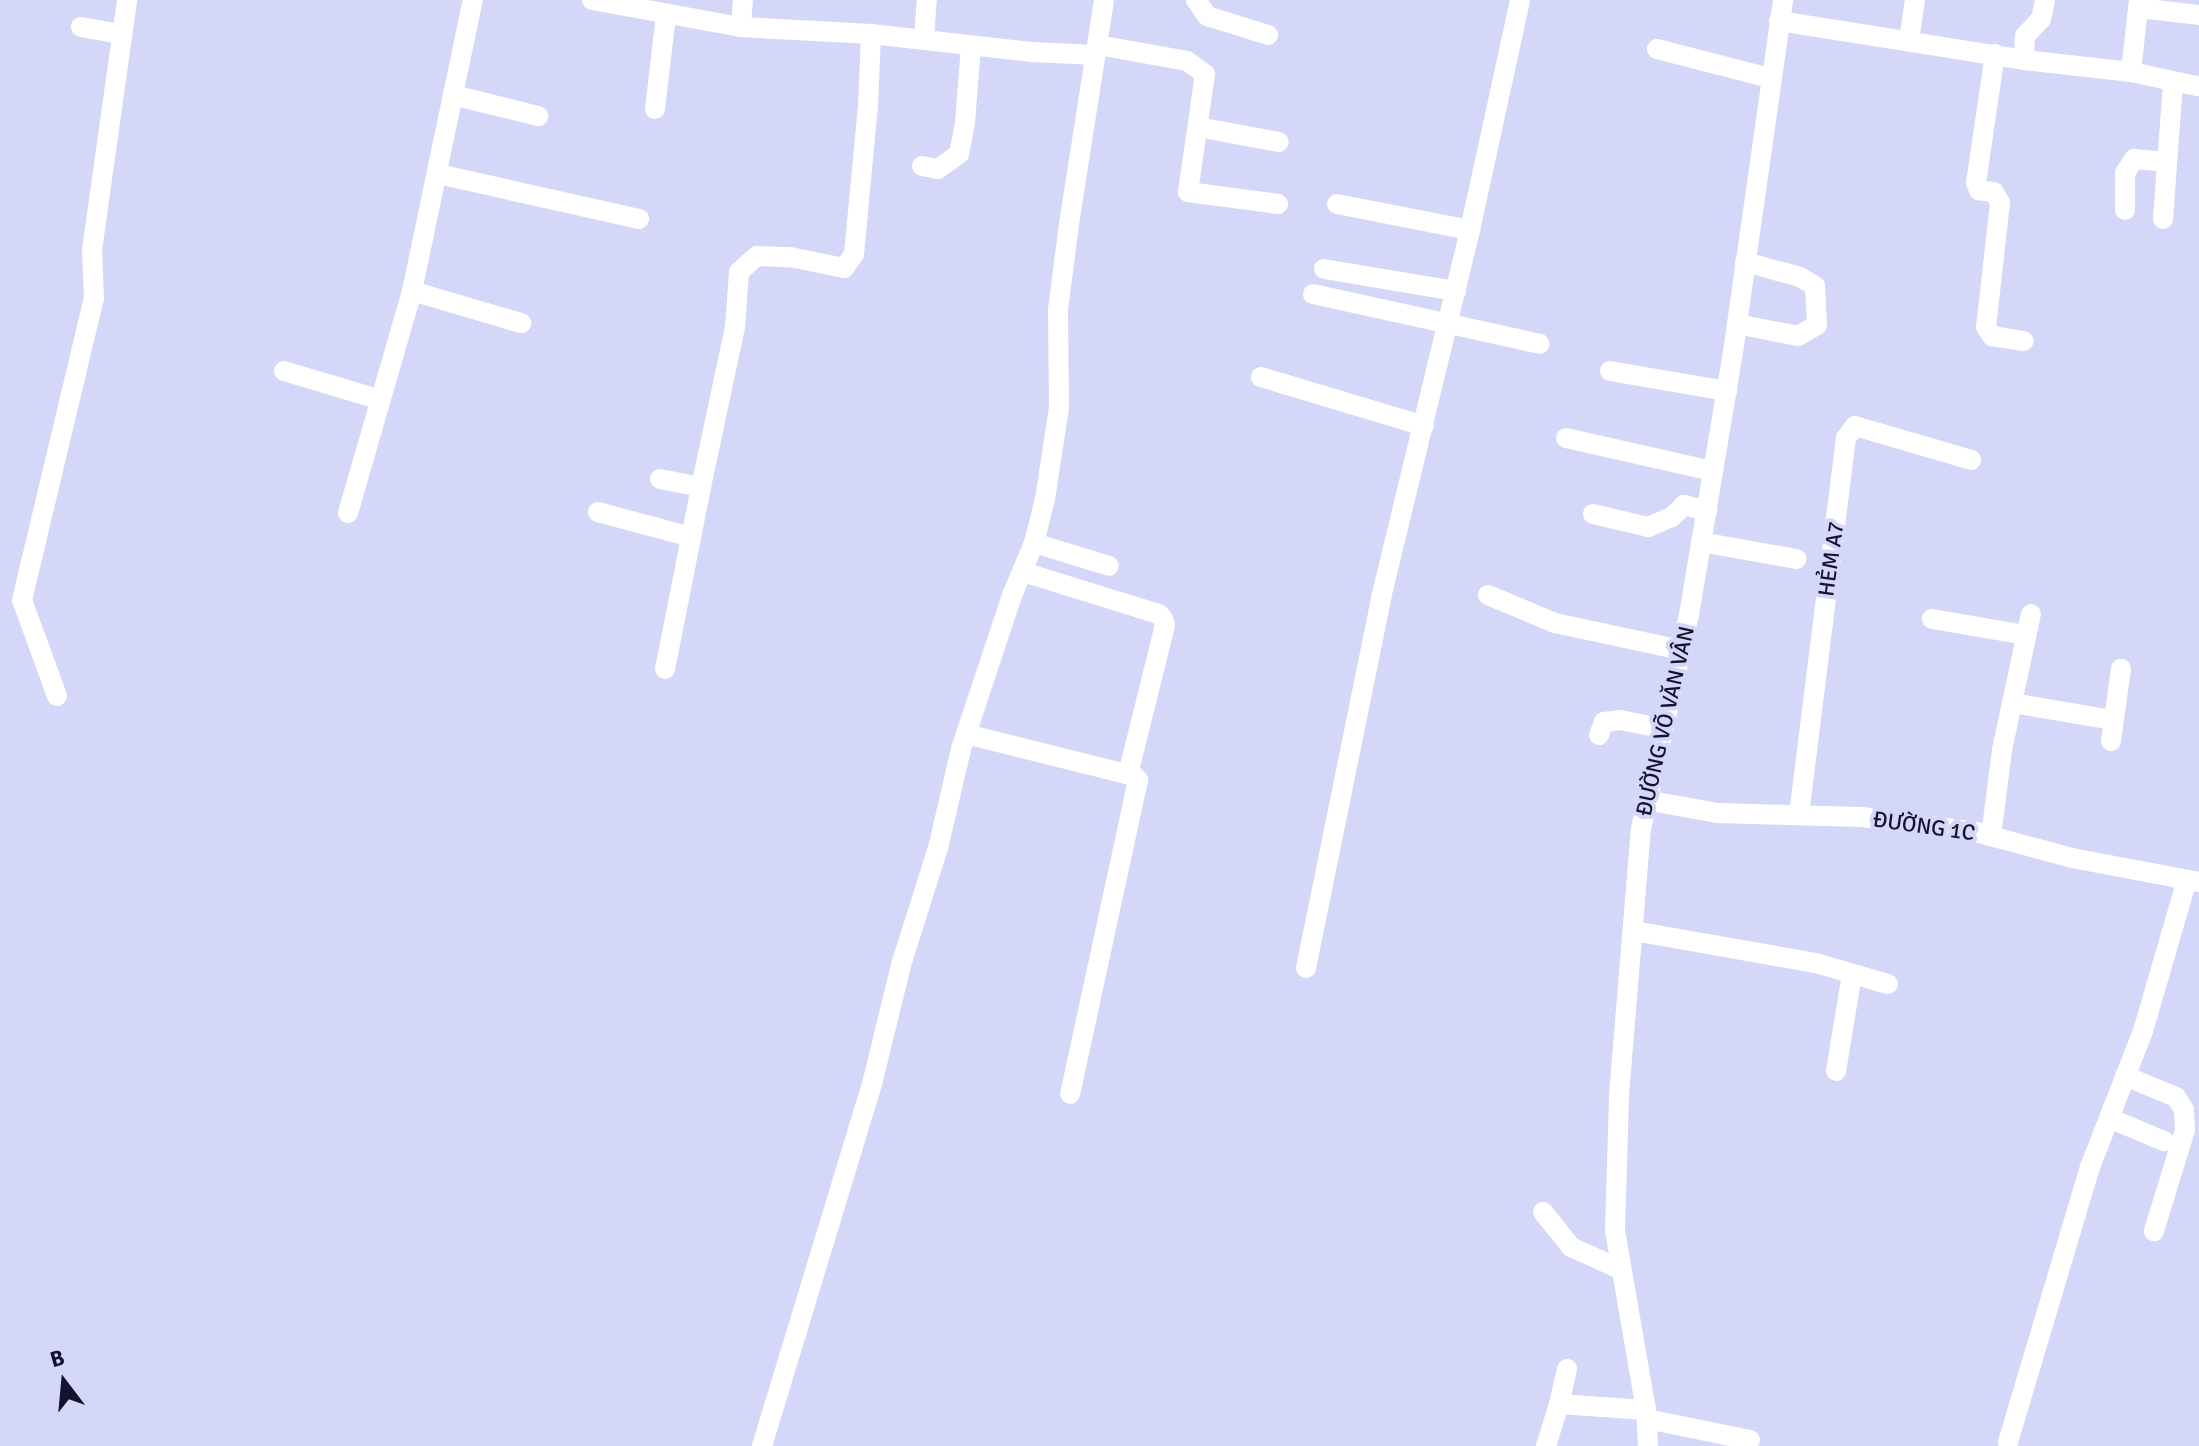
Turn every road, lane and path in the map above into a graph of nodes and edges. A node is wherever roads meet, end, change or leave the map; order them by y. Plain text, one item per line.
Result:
1 (127, 0) edge
2 (473, 0) edge
3 (592, 0) edge
4 (743, 0) edge
5 (927, 0) edge
6 (1104, 0) edge
7 (1196, 0) edge
8 (1520, 0) edge
9 (1783, 0) edge
10 (1915, 0) edge
11 (2045, 0) edge
12 (2139, 4) edge
13 (666, 15) junction
14 (2199, 15) edge
15 (1779, 21) junction
16 (81, 27) dead end
17 (741, 27) junction
18 (121, 34) junction
19 (871, 34) junction
20 (1268, 35) dead end
21 (924, 39) junction
22 (1909, 40) junction
23 (971, 45) junction
24 (1657, 49) dead end
25 (1097, 50) junction
26 (1995, 54) junction
27 (2024, 60) junction
28 (2131, 72) junction
29 (1770, 78) junction
30 (2173, 82) junction
31 (2197, 86) dead end
32 (453, 95) junction
33 (655, 109) dead end
34 (538, 116) dead end
35 (1198, 127) junction
36 (1279, 142) dead end
37 (2167, 162) junction
38 (922, 166) dead end
39 (438, 174) junction
40 (1278, 204) dead end
41 (1337, 204) dead end
42 (2125, 210) dead end
43 (639, 219) dead end
44 (2163, 219) dead end
45 (1470, 230) junction
46 (1745, 262) junction
47 (1324, 269) dead end
48 (412, 291) junction
49 (1456, 291) junction
50 (1313, 294) dead end
51 (521, 323) dead end
52 (1448, 323) junction
53 (1737, 324) junction
54 (2024, 341) dead end
55 (1540, 344) dead end
56 (284, 371) dead end
57 (1610, 371) dead end
58 (1261, 377) dead end
59 (1727, 391) junction
60 (381, 400) junction
61 (1424, 426) junction
62 (1566, 438) dead end
63 (1971, 460) dead end
64 (1713, 471) junction
65 (660, 479) dead end
66 (701, 487) junction
67 (1707, 511) junction
68 (598, 512) dead end
69 (348, 513) dead end
70 (1593, 514) dead end
71 (691, 537) junction
72 (1701, 542) junction
73 (1034, 543) junction
74 (1796, 559) dead end
75 (1109, 566) dead end
76 (1023, 572) junction
77 (1488, 595) dead end
78 (2031, 614) dead end
79 (1932, 619) dead end
80 (2026, 635) junction
81 (1681, 650) junction
82 (665, 669) dead end
83 (2121, 669) dead end
84 (57, 696) dead end
85 (2012, 703) junction
86 (2113, 720) junction
87 (1661, 728) junction
88 (966, 734) junction
89 (1599, 735) dead end
90 (2111, 741) dead end
91 (1128, 775) junction
92 (1645, 800) junction
93 (1799, 815) junction
94 (1991, 836) junction
95 (2193, 881) edge
96 (1634, 931) junction
97 (1306, 968) dead end
98 (1852, 974) junction
99 (1888, 984) dead end
100 (1836, 1071) dead end
101 (2125, 1076) junction
102 (1070, 1094) dead end
103 (2109, 1118) junction
104 (2164, 1141) dead end
105 (1543, 1212) dead end
106 (2154, 1231) dead end
107 (1620, 1269) junction
108 (1567, 1369) dead end
109 (1559, 1404) junction
110 (1646, 1414) junction
111 (1750, 1440) dead end
112 (2008, 1442) dead end
113 (762, 1446) edge
114 (1546, 1446) edge
115 (1648, 1446) edge

1 - 18 street
2 - 32 street
3 - 13 street
4 - 17 street
5 - 21 street
6 - 25 street
7 - 20 street
8 - 45 street
9 - 15 street, ĐƯỜNG VÕ VĂN VÂN
10 - 22 street
11 - 27 street
12 - 14 street
12 - 28 street
13 - 17 street
13 - 33 street
15 - 22 street
15 - 29 street, ĐƯỜNG VÕ VĂN VÂN
16 - 18 street
17 - 19 street
18 - 84 street
19 - 21 street
19 - 66 street
21 - 23 street
22 - 26 street
23 - 25 street
23 - 38 street
24 - 29 street
25 - 35 street
25 - 73 street
26 - 27 street
26 - 54 street
27 - 28 street
28 - 30 street
29 - 46 street, ĐƯỜNG VÕ VĂN VÂN
30 - 31 street
30 - 37 street
32 - 34 street
32 - 39 street
35 - 36 street
35 - 40 street
37 - 42 street
37 - 44 street
39 - 43 street
39 - 48 street
41 - 45 street
45 - 49 street
46 - 53 street, ĐƯỜNG VÕ VĂN VÂN
46 - 53 street
47 - 49 street
48 - 51 street
48 - 60 street
49 - 52 street
50 - 52 street
52 - 55 street
52 - 61 street
53 - 59 street, ĐƯỜNG VÕ VĂN VÂN
56 - 60 street
57 - 59 street
58 - 61 street
59 - 64 street, ĐƯỜNG VÕ VĂN VÂN
60 - 69 street
61 - 97 street
62 - 64 street
63 - 93 street, HẺM A7
64 - 67 street, ĐƯỜNG VÕ VĂN VÂN
65 - 66 street
66 - 71 street
67 - 70 street
67 - 72 street, ĐƯỜNG VÕ VĂN VÂN
68 - 71 street
71 - 82 street
72 - 74 street
72 - 81 street, ĐƯỜNG VÕ VĂN VÂN
73 - 75 street
73 - 76 street
76 - 88 street
76 - 91 street
77 - 81 street
78 - 80 street
79 - 80 street
80 - 85 street
81 - 87 street, ĐƯỜNG VÕ VĂN VÂN
83 - 86 street
85 - 86 street
85 - 94 street
86 - 90 street
87 - 89 street
87 - 92 street, ĐƯỜNG VÕ VĂN VÂN
88 - 91 street
88 - 113 street
91 - 102 street
92 - 93 street, ĐƯỜNG 1C
92 - 96 street, ĐƯỜNG VÕ VĂN VÂN
93 - 94 street, ĐƯỜNG 1C
94 - 95 street, ĐƯỜNG 1C
95 - 101 street
96 - 98 street
96 - 107 street, ĐƯỜNG VÕ VĂN VÂN
98 - 99 street
98 - 100 street
101 - 103 street
101 - 106 street
103 - 104 street
103 - 112 street
105 - 107 street
107 - 110 street, ĐƯỜNG VÕ VĂN VÂN
108 - 109 street
109 - 110 street
109 - 114 street
110 - 111 street
110 - 115 street, ĐƯỜNG VÕ VĂN VÂN

